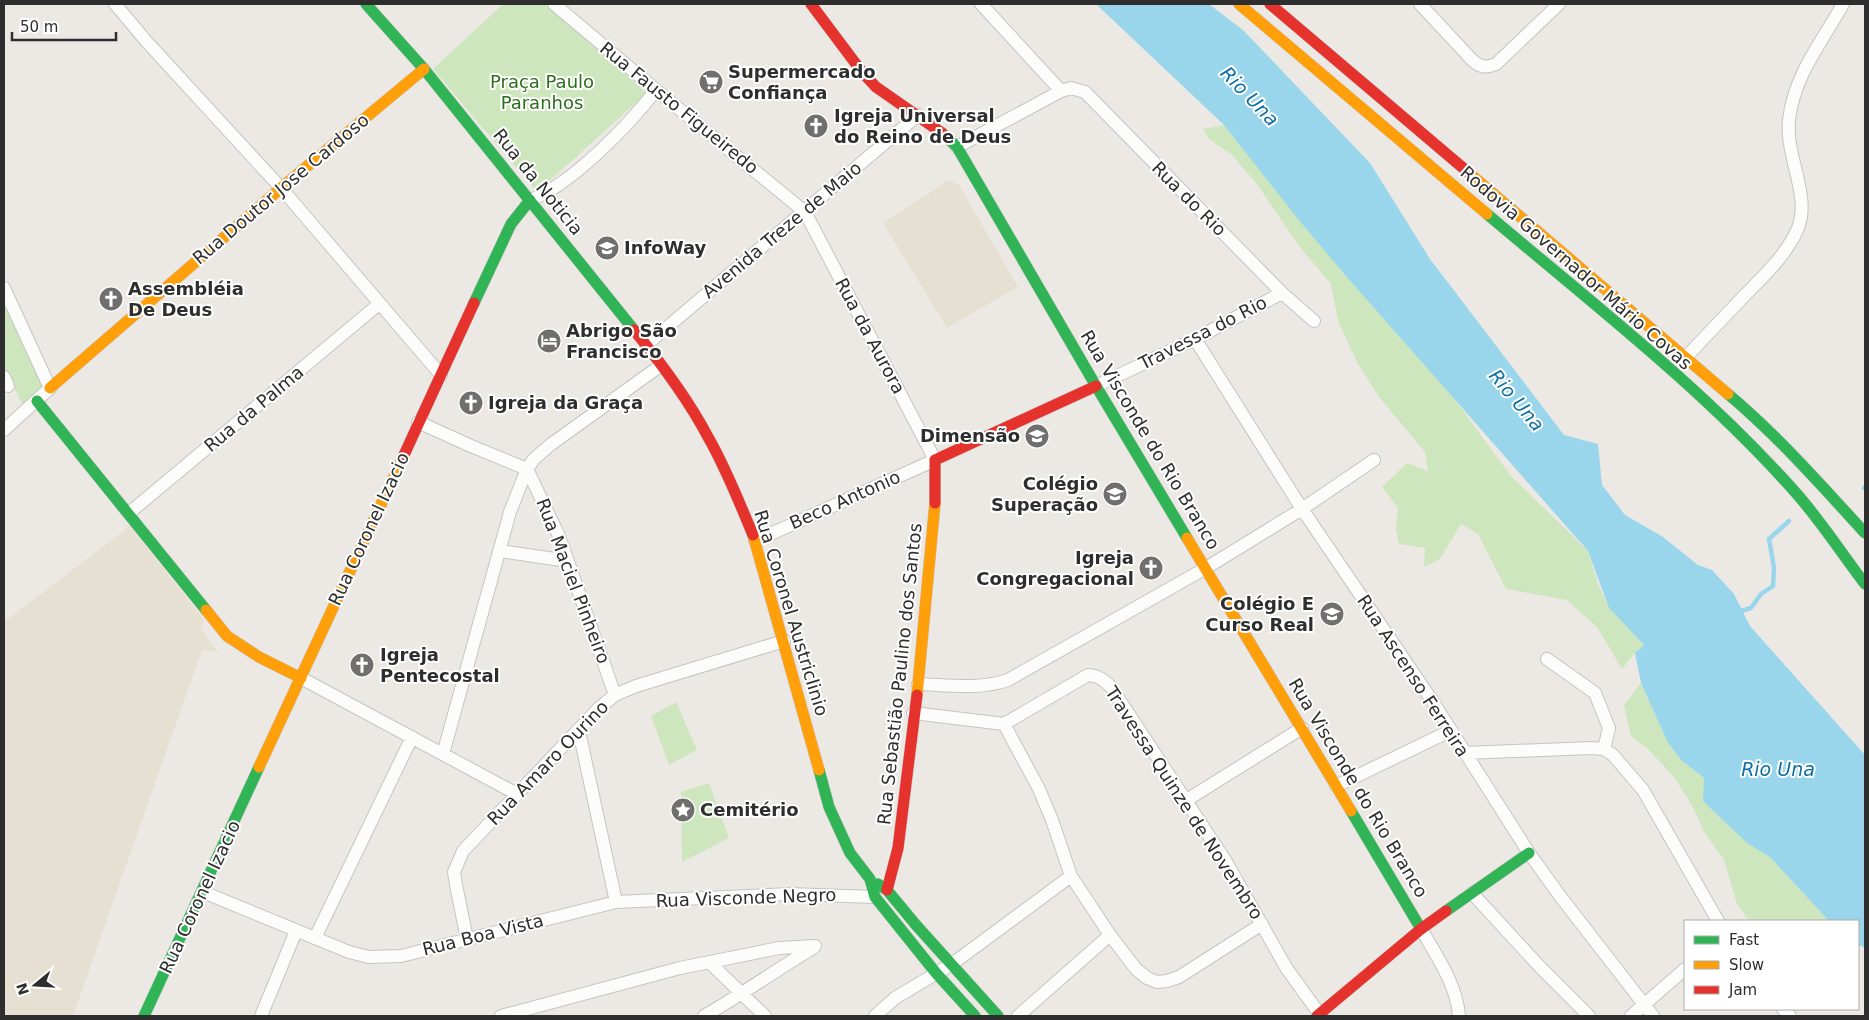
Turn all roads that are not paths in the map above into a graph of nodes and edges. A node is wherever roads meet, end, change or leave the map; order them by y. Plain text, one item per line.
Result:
1 (115, 4) edge
2 (366, 4) edge
3 (554, 4) edge
4 (810, 4) edge
5 (980, 4) edge
6 (1238, 4) edge
7 (1270, 4) edge
8 (1420, 4) edge
9 (1559, 4) edge
10 (1843, 4) edge
11 (424, 69) junction
12 (656, 90) junction
13 (1061, 92) junction
14 (918, 115) junction
15 (957, 147) junction
16 (281, 188) junction
17 (530, 200) junction
18 (805, 212) junction
19 (4, 288) edge
20 (1282, 293) junction
21 (379, 304) junction
22 (1314, 321) dead end
23 (1195, 339) junction
24 (646, 345) junction
25 (1686, 357) junction
26 (660, 366) junction
27 (441, 375) junction
28 (1096, 386) junction
29 (50, 388) junction
30 (37, 401) junction
31 (418, 422) junction
32 (4, 430) edge
33 (935, 460) junction
34 (1374, 460) dead end
35 (527, 469) junction
36 (1302, 508) junction
37 (129, 513) junction
38 (1865, 533) edge
39 (755, 540) junction
40 (500, 551) junction
41 (568, 561) junction
42 (1206, 568) junction
43 (1865, 584) edge
44 (784, 641) junction
45 (1546, 659) dead end
46 (301, 678) junction
47 (918, 684) junction
48 (615, 695) junction
49 (913, 713) junction
50 (1004, 724) junction
51 (1302, 728) junction
52 (579, 730) junction
53 (1450, 731) junction
54 (412, 737) junction
55 (1604, 749) junction
56 (1464, 753) junction
57 (443, 754) junction
58 (1336, 786) junction
59 (517, 794) junction
60 (1185, 801) junction
61 (1529, 853) junction
62 (1071, 876) junction
63 (870, 879) junction
64 (887, 890) junction
65 (203, 892) junction
66 (1472, 893) junction
67 (875, 897) junction
68 (616, 902) junction
69 (1717, 920) edge
70 (1262, 924) junction
71 (1421, 929) junction
72 (296, 931) junction
73 (1110, 936) junction
74 (315, 938) junction
75 (468, 939) junction
76 (710, 963) junction
77 (952, 964) junction
78 (1684, 971) edge
79 (936, 973) junction
80 (743, 994) junction
81 (1643, 1005) junction
82 (1319, 1015) edge
83 (144, 1016) edge
84 (261, 1016) edge
85 (500, 1016) edge
86 (704, 1016) edge
87 (765, 1016) edge
88 (875, 1016) edge
89 (975, 1016) edge
90 (998, 1016) edge
91 (1018, 1016) edge
92 (1459, 1016) edge
93 (1589, 1016) edge
94 (1631, 1016) edge
95 (1653, 1016) edge

1 - 16 street
2 - 11 main road, Rua da Noticia
3 - 12 street, Rua Fausto Figueiredo
4 - 14 main road, Rua Visconde do Rio Branco
5 - 13 street
6 - 43 main road, Rodovia Governador Mário Covas
7 - 25 main road, Rodovia Governador Mário Covas
8 - 9 street
10 - 25 street
11 - 16 main road, Rua Doutor Jose Cardoso
11 - 17 main road, Rua da Noticia
12 - 17 street, Rua Coronel Izacio
12 - 18 street, Rua Fausto Figueiredo
13 - 15 street, Rua do Rio
13 - 20 street, Rua do Rio
14 - 15 main road, Rua Visconde do Rio Branco
14 - 18 street, Avenida Treze de Maio
15 - 28 main road, Rua Visconde do Rio Branco
16 - 21 street
16 - 29 main road, Rua Doutor Jose Cardoso
17 - 24 main road, Rua da Noticia
17 - 27 main road, Rua Coronel Izacio
18 - 24 street, Avenida Treze de Maio
18 - 33 street, Rua da Aurora
19 - 29 street
20 - 22 street, Rua do Rio
20 - 23 street, Travessa do Rio
21 - 27 street
21 - 37 street, Rua da Palma
23 - 28 street, Travessa do Rio
23 - 36 street, Rua Ascenso Ferreira
24 - 26 main road, Rua da Noticia
25 - 38 main road, Rodovia Governador Mário Covas
26 - 35 street
26 - 39 main road, Rua Coronel Austriclinio
27 - 31 main road, Rua Coronel Izacio
28 - 33 main road
28 - 42 main road, Rua Visconde do Rio Branco
29 - 30 street, Rua Doutor Jose Cardoso
30 - 32 street, Rua Doutor Jose Cardoso
30 - 37 main road
31 - 35 street
31 - 46 main road, Rua Coronel Izacio
33 - 39 street, Beco Antonio
33 - 47 main road, Rua Sebastião Paulino dos Santos
34 - 36 street
35 - 40 street
35 - 41 street, Rua Maciel Pinheiro
36 - 42 street
36 - 53 street, Rua Ascenso Ferreira
37 - 46 main road
39 - 44 main road, Rua Coronel Austriclinio
40 - 41 street
40 - 57 street
41 - 48 street, Rua Maciel Pinheiro
42 - 47 street
42 - 51 main road, Rua Visconde do Rio Branco
44 - 48 street, Rua Amaro Ourino
44 - 63 main road, Rua Coronel Austriclinio
45 - 55 street
46 - 54 street
46 - 65 main road, Rua Coronel Izacio
47 - 49 main road, Rua Sebastião Paulino dos Santos
48 - 52 street, Rua Amaro Ourino
49 - 50 street
49 - 64 main road, Rua Sebastião Paulino dos Santos
50 - 60 street, Travessa Quinze de Novembro
50 - 62 street
51 - 58 main road, Rua Visconde do Rio Branco
51 - 60 street
52 - 59 street, Rua Amaro Ourino
52 - 68 street
53 - 56 street, Rua Ascenso Ferreira
53 - 58 street
54 - 57 street
54 - 74 street
55 - 56 street
55 - 69 street
56 - 61 street, Rua Ascenso Ferreira
57 - 59 street
58 - 71 main road, Rua Visconde do Rio Branco
59 - 75 street, Rua Amaro Ourino
60 - 70 street, Travessa Quinze de Novembro
61 - 66 main road
61 - 81 street, Rua Ascenso Ferreira
62 - 73 street
62 - 77 street
63 - 64 main road
63 - 67 main road
64 - 67 main road
64 - 77 main road
65 - 72 street, Rua Boa Vista
65 - 83 main road, Rua Coronel Izacio
66 - 71 main road
66 - 93 street
67 - 68 street, Rua Visconde Negro
67 - 79 main road
68 - 75 street, Rua Boa Vista
70 - 73 street
70 - 82 street, Travessa Quinze de Novembro
71 - 82 main road
71 - 92 street
72 - 74 street, Rua Boa Vista
72 - 84 street
73 - 91 street
74 - 75 street, Rua Boa Vista
76 - 80 street
76 - 80 street
76 - 85 street
77 - 79 street
77 - 90 main road
78 - 81 street
79 - 88 street
79 - 89 main road
80 - 86 street
80 - 87 street
81 - 94 street
81 - 95 street, Rua Ascenso Ferreira

